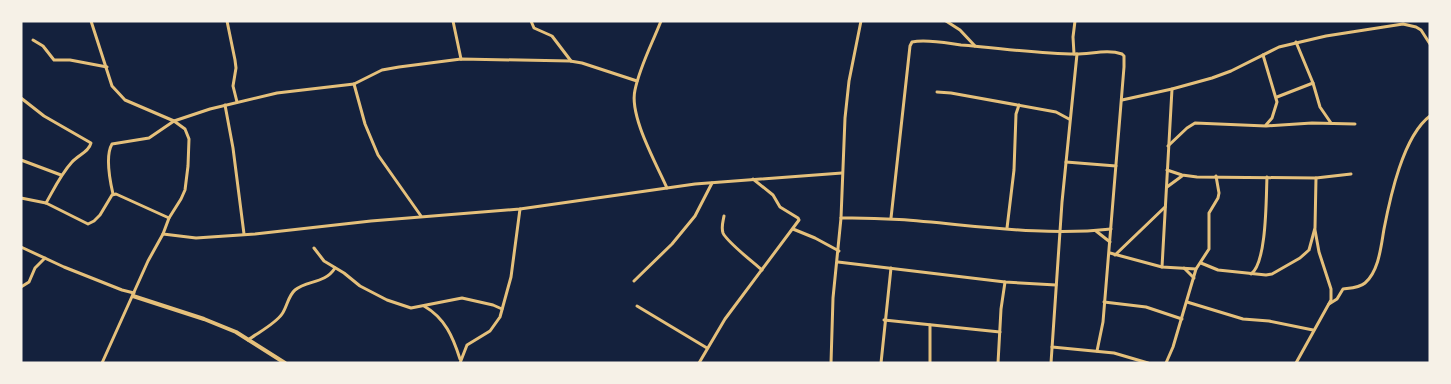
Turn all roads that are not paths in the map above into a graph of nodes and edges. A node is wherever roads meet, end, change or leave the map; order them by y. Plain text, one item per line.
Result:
1 (91, 21) edge
2 (227, 21) edge
3 (453, 21) edge
4 (531, 21) edge
5 (661, 21) edge
6 (861, 21) edge
7 (946, 21) edge
8 (1075, 21) edge
9 (33, 40) dead end
10 (1296, 42) junction
11 (1430, 44) edge
12 (976, 46) junction
13 (1075, 54) junction
14 (1263, 55) junction
15 (461, 59) junction
16 (572, 62) junction
17 (107, 67) junction
18 (637, 81) junction
19 (1313, 83) junction
20 (354, 84) junction
21 (1172, 89) junction
22 (937, 92) dead end
23 (1276, 97) junction
24 (21, 98) edge
25 (1122, 100) junction
26 (237, 102) junction
27 (225, 105) junction
28 (1019, 105) junction
29 (1430, 116) edge
30 (1070, 119) junction
31 (174, 120) junction
32 (1331, 124) junction
33 (1355, 124) dead end
34 (1266, 126) junction
35 (1168, 146) junction
36 (21, 160) edge
37 (1066, 162) junction
38 (1116, 166) junction
39 (1167, 170) junction
40 (842, 173) junction
41 (1351, 174) dead end
42 (61, 175) junction
43 (1182, 175) junction
44 (1216, 176) junction
45 (1267, 177) junction
46 (753, 178) junction
47 (1316, 178) junction
48 (712, 182) junction
49 (1166, 187) junction
50 (668, 188) junction
51 (113, 194) junction
52 (21, 198) edge
53 (46, 203) junction
54 (1166, 207) junction
55 (520, 209) junction
56 (421, 216) junction
57 (724, 216) dead end
58 (169, 218) junction
59 (841, 218) junction
60 (891, 218) junction
61 (1007, 228) junction
62 (1315, 228) junction
63 (793, 229) junction
64 (1110, 229) junction
65 (1061, 231) junction
66 (1096, 231) junction
67 (163, 234) junction
68 (244, 234) junction
69 (1110, 242) junction
70 (21, 247) edge
71 (314, 248) dead end
72 (839, 251) junction
73 (1110, 253) junction
74 (1115, 255) junction
75 (45, 258) junction
76 (838, 262) junction
77 (1201, 263) junction
78 (1162, 267) junction
79 (335, 268) junction
80 (891, 268) junction
81 (1184, 268) junction
82 (1196, 269) junction
83 (762, 270) junction
84 (1250, 274) junction
85 (1194, 278) junction
86 (634, 281) dead end
87 (1005, 282) junction
88 (1056, 285) junction
89 (21, 287) edge
90 (133, 294) junction
91 (1104, 302) junction
92 (1187, 302) junction
93 (1329, 304) junction
94 (424, 306) junction
95 (637, 306) dead end
96 (502, 310) junction
97 (1182, 319) junction
98 (884, 320) junction
99 (930, 324) junction
100 (1314, 330) junction
101 (1000, 332) junction
102 (248, 340) junction
103 (1052, 347) junction
104 (706, 348) junction
105 (1097, 351) junction
106 (460, 361) edge
107 (284, 362) edge
108 (102, 363) edge
109 (699, 363) edge
110 (831, 363) edge
111 (880, 363) edge
112 (930, 363) edge
113 (998, 363) edge
114 (1050, 363) edge
115 (1148, 363) edge
116 (1166, 363) edge
117 (1296, 363) edge

1 - 17 street
2 - 26 street
3 - 15 street
4 - 16 street
5 - 18 street
6 - 40 street
7 - 12 street
8 - 13 street
9 - 17 street
10 - 11 street
10 - 14 street
10 - 19 street
12 - 13 street
12 - 60 street
13 - 25 street
13 - 30 street
14 - 21 street
14 - 23 street
15 - 16 street
15 - 20 street
16 - 18 street
17 - 31 street
18 - 50 street
19 - 23 street
19 - 32 street
20 - 26 street
20 - 56 street
21 - 25 street
21 - 35 street
22 - 28 street
23 - 34 street
24 - 42 street
25 - 38 street
26 - 27 street
27 - 31 street
27 - 68 street
28 - 30 street
28 - 61 street
29 - 93 street
30 - 37 street
31 - 51 street
31 - 58 street
32 - 33 street
32 - 34 street
34 - 35 street
35 - 39 street
36 - 42 street
37 - 38 street
37 - 65 street
38 - 64 street
39 - 43 street
39 - 49 street
40 - 46 street
40 - 59 street
41 - 47 street
42 - 53 street
43 - 44 street
43 - 49 street
44 - 45 street
44 - 77 street
45 - 47 street
45 - 84 street
46 - 48 street
46 - 63 street
47 - 62 street
48 - 50 street
48 - 86 street
49 - 54 street
50 - 55 street
51 - 53 street
51 - 58 street
52 - 53 street
54 - 74 street
54 - 78 street
55 - 56 street
55 - 96 street
56 - 68 street
57 - 83 street
58 - 67 street
59 - 60 street
59 - 72 street
60 - 61 street
61 - 65 street
62 - 84 street
62 - 93 street
63 - 72 street
63 - 83 street
64 - 66 street
64 - 69 street
65 - 66 street
65 - 88 street
66 - 69 street
67 - 68 street
67 - 90 street
69 - 73 street
70 - 75 street
71 - 79 street
72 - 76 street
73 - 74 street
73 - 91 street
74 - 78 street
75 - 89 street
75 - 90 street
76 - 80 street
76 - 110 street
77 - 82 street
77 - 84 street
78 - 81 street
79 - 94 street
79 - 102 street
80 - 87 street
80 - 98 street
81 - 82 street
81 - 85 street
82 - 85 street
83 - 104 street
85 - 92 street
87 - 88 street
87 - 101 street
88 - 103 street
90 - 102 street
90 - 108 street
91 - 97 street
91 - 105 street
92 - 97 street
92 - 100 street
93 - 100 street
94 - 96 street
94 - 106 street
95 - 104 street
96 - 106 street
97 - 116 street
98 - 99 street
98 - 111 street
99 - 101 street
99 - 112 street
100 - 117 street
101 - 113 street
102 - 107 street
103 - 105 street
103 - 114 street
104 - 109 street
105 - 115 street

